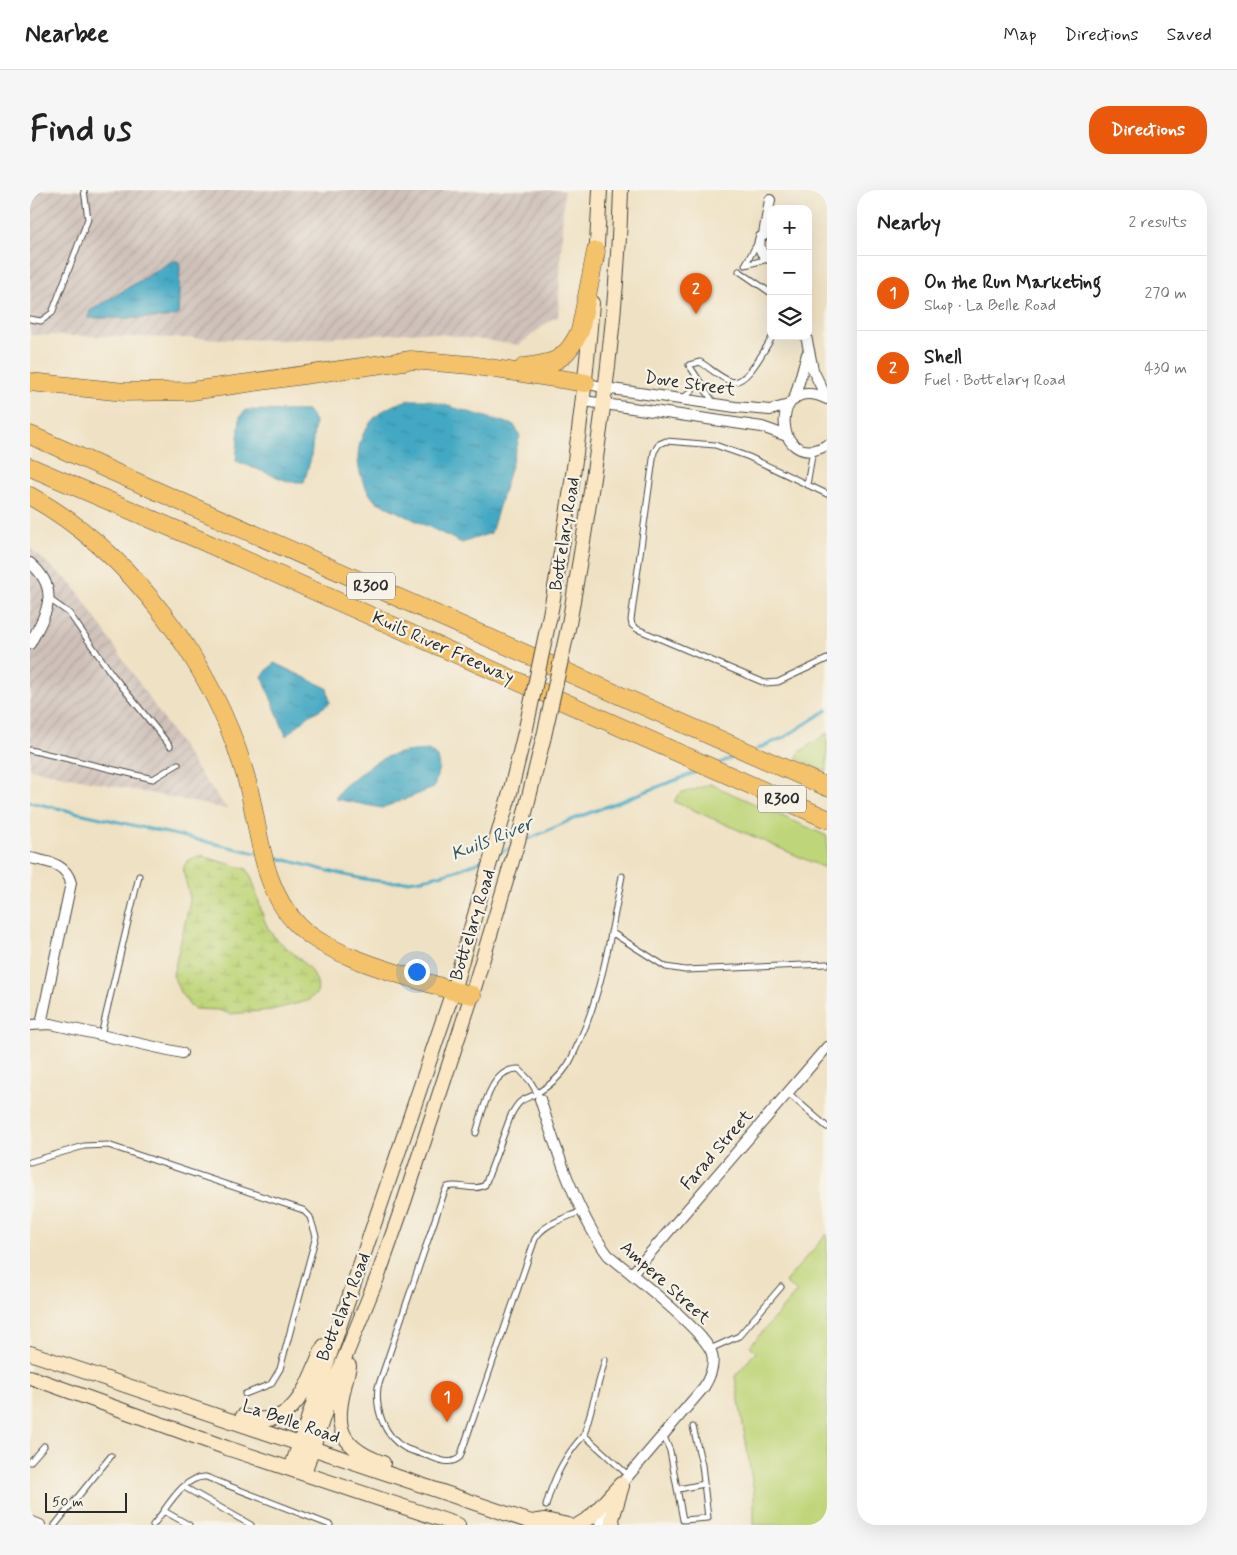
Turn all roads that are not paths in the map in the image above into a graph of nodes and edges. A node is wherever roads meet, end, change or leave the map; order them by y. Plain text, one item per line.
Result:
1 (84, 190) edge
2 (600, 190) edge
3 (620, 190) edge
4 (770, 199) edge
5 (765, 235) edge
6 (596, 251) junction
7 (767, 256) edge
8 (767, 260) edge
9 (739, 271) dead end
10 (767, 290) edge
11 (30, 318) edge
12 (770, 340) edge
13 (807, 340) edge
14 (808, 351) junction
15 (501, 370) junction
16 (695, 377) junction
17 (30, 382) edge
18 (586, 383) junction
19 (605, 388) junction
20 (679, 399) junction
21 (827, 399) edge
22 (584, 401) junction
23 (792, 402) junction
24 (603, 404) junction
25 (714, 404) junction
26 (30, 435) edge
27 (787, 436) junction
28 (827, 445) edge
29 (813, 450) junction
30 (30, 467) edge
31 (807, 485) junction
32 (827, 494) edge
33 (30, 496) edge
34 (30, 563) edge
35 (49, 599) junction
36 (30, 644) edge
37 (827, 659) edge
38 (170, 746) dead end
39 (30, 750) edge
40 (178, 764) dead end
41 (827, 787) edge
42 (827, 819) edge
43 (30, 858) edge
44 (139, 876) dead end
45 (622, 876) dead end
46 (611, 932) junction
47 (827, 964) edge
48 (453, 991) junction
49 (472, 995) junction
50 (41, 1024) junction
51 (30, 1025) edge
52 (101, 1035) junction
53 (827, 1047) edge
54 (182, 1053) dead end
55 (788, 1093) junction
56 (539, 1096) junction
57 (827, 1127) edge
58 (476, 1132) dead end
59 (30, 1162) edge
60 (582, 1211) junction
61 (632, 1274) junction
62 (781, 1288) dead end
63 (343, 1316) junction
64 (359, 1322) junction
65 (710, 1348) junction
66 (30, 1353) edge
67 (605, 1360) dead end
68 (30, 1376) edge
69 (112, 1381) junction
70 (246, 1394) dead end
71 (693, 1426) dead end
72 (663, 1433) junction
73 (584, 1435) junction
74 (44, 1446) dead end
75 (306, 1447) junction
76 (111, 1456) dead end
77 (30, 1462) edge
78 (297, 1471) junction
79 (624, 1479) junction
80 (406, 1480) junction
81 (704, 1484) junction
82 (184, 1487) junction
83 (679, 1489) junction
84 (546, 1506) dead end
85 (164, 1511) junction
86 (30, 1521) edge
87 (536, 1524) edge
88 (40, 1525) edge
89 (55, 1525) edge
90 (152, 1525) edge
91 (189, 1525) edge
92 (251, 1525) edge
93 (330, 1525) edge
94 (458, 1525) edge
95 (568, 1525) edge
96 (578, 1525) edge
97 (600, 1525) edge
98 (613, 1525) edge

1 - 11 lane
2 - 6 main road, Bottelary Road
3 - 19 main road, Bottelary Road
4 - 5 street
5 - 7 street
5 - 8 lane
6 - 15 highway
6 - 18 main road, Bottelary Road
9 - 10 lane
12 - 16 lane
13 - 14 street
14 - 21 street
14 - 23 street
15 - 17 highway
15 - 18 highway
16 - 20 lane
16 - 25 lane
18 - 19 street, Dove Street
18 - 22 main road, Bottelary Road
19 - 20 street, Dove Street
19 - 24 main road, Bottelary Road
20 - 25 street, Dove Street
21 - 23 street, Dove Street
22 - 24 street, Dove Street
22 - 48 main road, Bottelary Road, bridge
23 - 25 street, Dove Street
23 - 27 street
24 - 27 street, Dove Street
24 - 49 main road, Bottelary Road, bridge
26 - 41 highway, Kuils River Freeway / R300
27 - 29 street, Dove Street
28 - 29 street
29 - 31 lane
30 - 42 highway, Kuils River Freeway / R300
31 - 32 lane
31 - 37 lane
33 - 48 highway
34 - 35 street
35 - 36 street
35 - 38 lane
39 - 40 lane
43 - 50 street
44 - 52 lane
45 - 46 lane
46 - 47 lane
46 - 56 lane
48 - 49 highway
48 - 63 main road, Bottelary Road
49 - 64 main road, Bottelary Road
50 - 51 street
50 - 52 street
52 - 54 street
53 - 55 street, Farad Street
55 - 57 lane
55 - 61 street, Farad Street
56 - 58 lane
56 - 60 street, Ampere Street
56 - 60 lane
59 - 70 lane
60 - 61 street, Ampere Street
61 - 65 street, Ampere Street
62 - 65 lane
63 - 69 main road
63 - 75 main road, Bottelary Road
64 - 75 main road, Bottelary Road
64 - 80 main road
65 - 72 street, Ampere Street
66 - 69 main road, La Belle Road
67 - 73 lane
68 - 78 main road
69 - 75 main road, La Belle Road
71 - 81 lane
72 - 79 street, Ampere Street
72 - 83 lane
73 - 79 lane
73 - 84 lane
74 - 77 lane
75 - 78 main road, Bottelary Road
75 - 80 main road, La Belle Road
76 - 89 lane
78 - 94 main road
79 - 96 main road
79 - 97 street, Ampere Street
79 - 98 main road
80 - 87 main road, La Belle Road
81 - 83 lane
81 - 83 lane
82 - 85 lane
82 - 92 lane
82 - 93 lane
85 - 90 lane
85 - 91 lane
86 - 88 street
87 - 95 main road, La Belle Road

